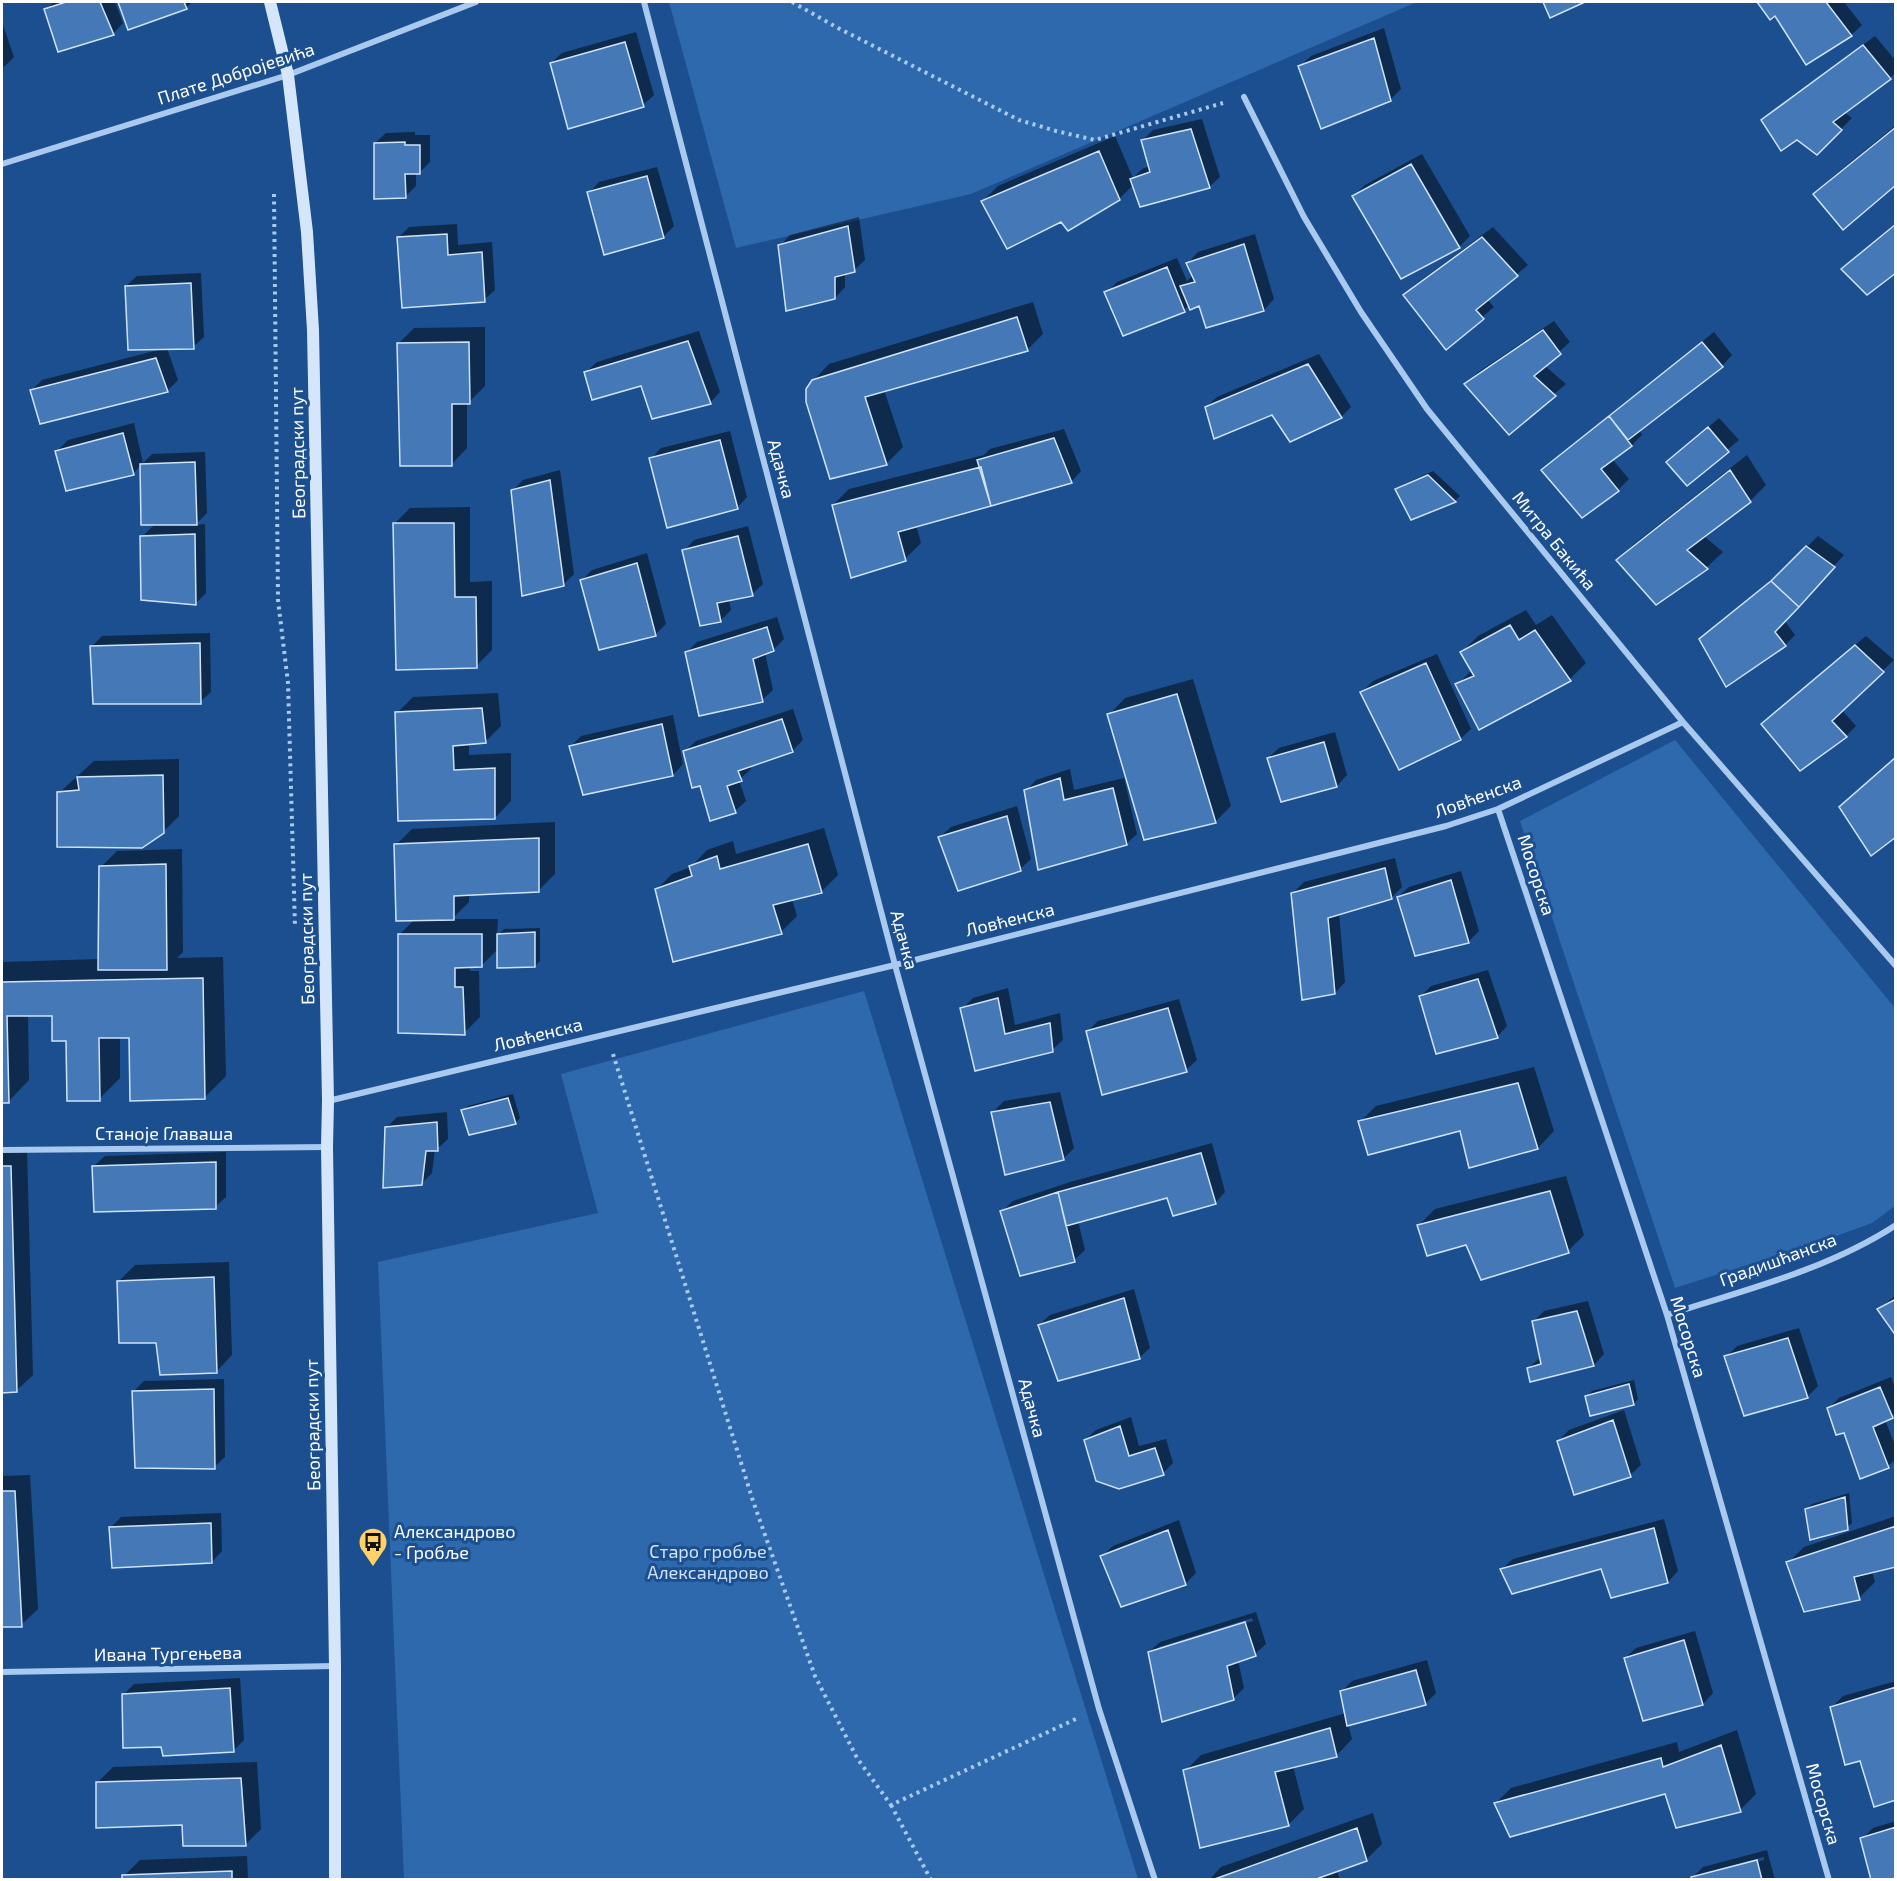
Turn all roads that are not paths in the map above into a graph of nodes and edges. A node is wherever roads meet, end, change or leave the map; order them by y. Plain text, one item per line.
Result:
1 (270, 2) edge
2 (476, 2) edge
3 (644, 2) edge
4 (288, 75) junction
5 (1244, 97) road end
6 (2, 164) edge
7 (1683, 722) junction
8 (1498, 809) junction
9 (894, 965) junction
10 (1896, 966) edge
11 (328, 1101) junction
12 (327, 1147) junction
13 (2, 1150) edge
14 (1896, 1225) edge
15 (1667, 1315) junction
16 (335, 1666) junction
17 (2, 1672) edge
18 (335, 1880) edge
19 (1155, 1880) edge
20 (1829, 1880) edge

1 - 4 main road, Београдски пут
2 - 4 street, Плате Добројевића
3 - 9 street, Адачка
4 - 6 street, Плате Добројевића
4 - 11 main road, Београдски пут
5 - 7 street, Митра Бакића
7 - 8 street, Ловћенска
7 - 10 street, Митра Бакића
8 - 9 street, Ловћенска
8 - 15 street, Мосорска
9 - 11 street, Ловћенска
9 - 19 street, Адачка
11 - 12 main road, Београдски пут
12 - 13 street, Станоје Главаша
12 - 16 main road, Београдски пут
14 - 15 street, Градишћанска
15 - 20 street, Мосорска
16 - 17 street, Ивана Тургењева
16 - 18 main road, Београдски пут

